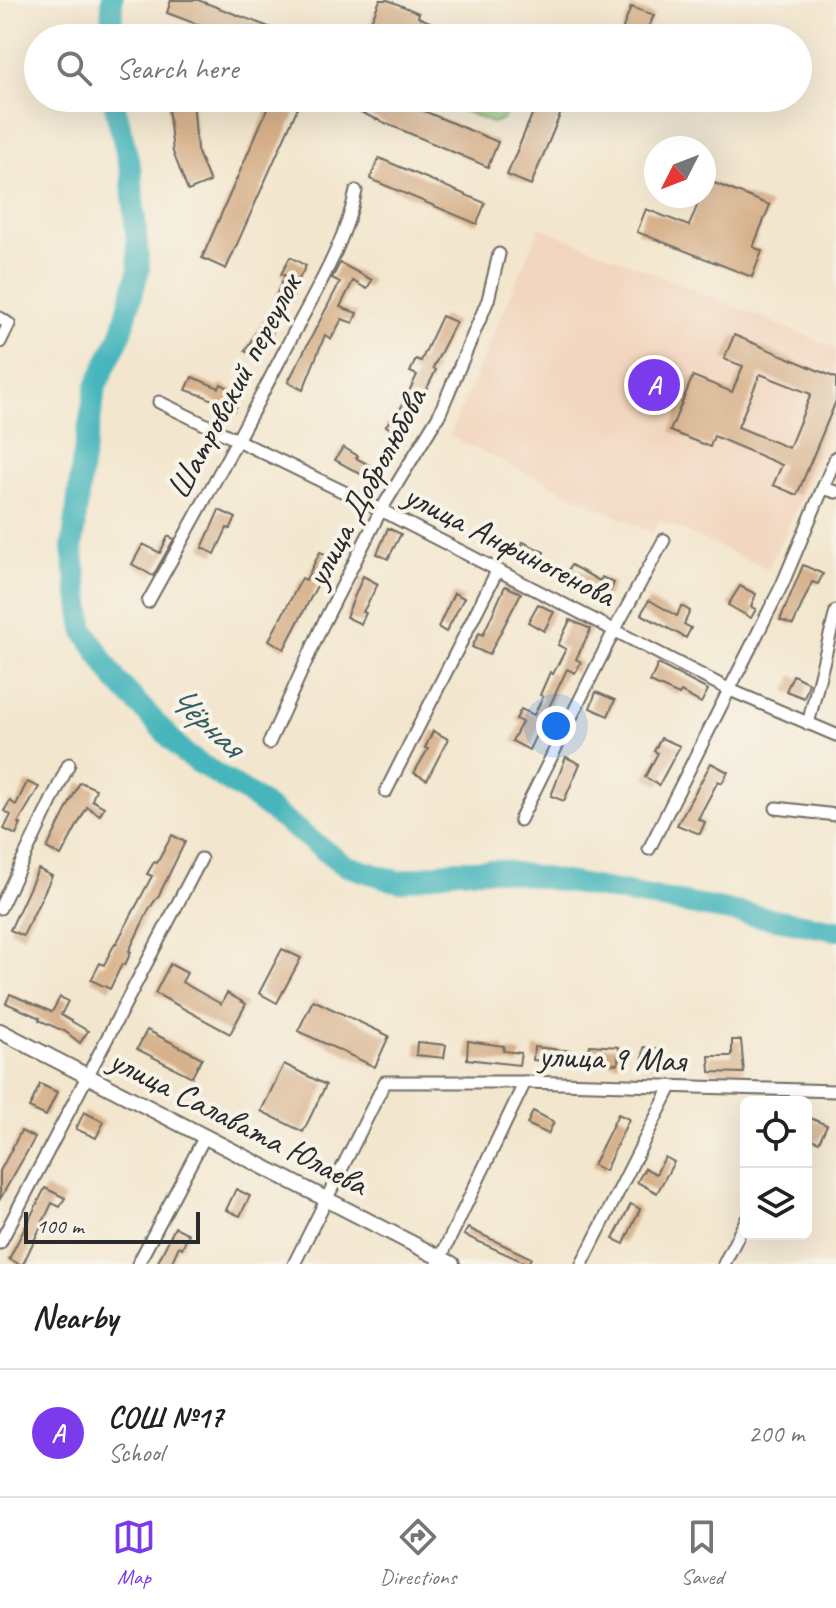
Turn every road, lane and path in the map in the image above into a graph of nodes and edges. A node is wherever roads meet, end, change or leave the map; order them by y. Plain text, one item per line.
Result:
1 (356, 191) dead end
2 (499, 254) dead end
3 (5, 321) edge
4 (0, 342) edge
5 (159, 402) dead end
6 (238, 440) junction
7 (836, 457) edge
8 (823, 488) junction
9 (836, 492) edge
10 (381, 510) junction
11 (664, 540) dead end
12 (497, 571) junction
13 (148, 602) dead end
14 (836, 611) edge
15 (615, 629) junction
16 (730, 690) junction
17 (808, 724) junction
18 (836, 735) edge
19 (269, 743) dead end
20 (69, 764) dead end
21 (386, 791) dead end
22 (776, 808) dead end
23 (836, 815) edge
24 (520, 820) dead end
25 (649, 849) dead end
26 (201, 859) dead end
27 (0, 908) edge
28 (0, 1031) edge
29 (86, 1077) junction
30 (525, 1082) junction
31 (671, 1087) junction
32 (836, 1091) edge
33 (794, 1096) edge
34 (812, 1096) edge
35 (204, 1138) junction
36 (328, 1199) junction
37 (740, 1232) edge
38 (0, 1243) edge
39 (443, 1262) edge
40 (138, 1264) edge
41 (294, 1264) edge
42 (582, 1264) edge
43 (724, 1264) edge

1 - 6 street, Шатровский переулок
2 - 10 street, улица Добролюбова
3 - 4 street
5 - 6 street, улица Анфиногенова
6 - 10 street, улица Анфиногенова
6 - 13 street, Шатровский переулок
7 - 8 street
8 - 9 street
8 - 16 street
10 - 12 street, улица Анфиногенова
10 - 19 street, улица Добролюбова
11 - 15 street
12 - 15 street, улица Анфиногенова
12 - 21 street
14 - 17 street
15 - 16 street, улица Анфиногенова
15 - 24 street
16 - 17 street, улица Анфиногенова
16 - 25 street
17 - 18 street, улица Анфиногенова
20 - 27 street
22 - 23 street
26 - 29 street
28 - 29 street, улица Салавата Юлаева
29 - 35 street, улица Салавата Юлаева
29 - 38 street
30 - 31 street, улица 9 Мая
30 - 36 street, улица 9 Мая
30 - 39 street
31 - 33 street, улица 9 Мая
31 - 42 street
32 - 34 street, улица 9 Мая
35 - 36 street, улица Салавата Юлаева
35 - 40 street
36 - 39 street, улица Салавата Юлаева
36 - 41 street
37 - 43 street

